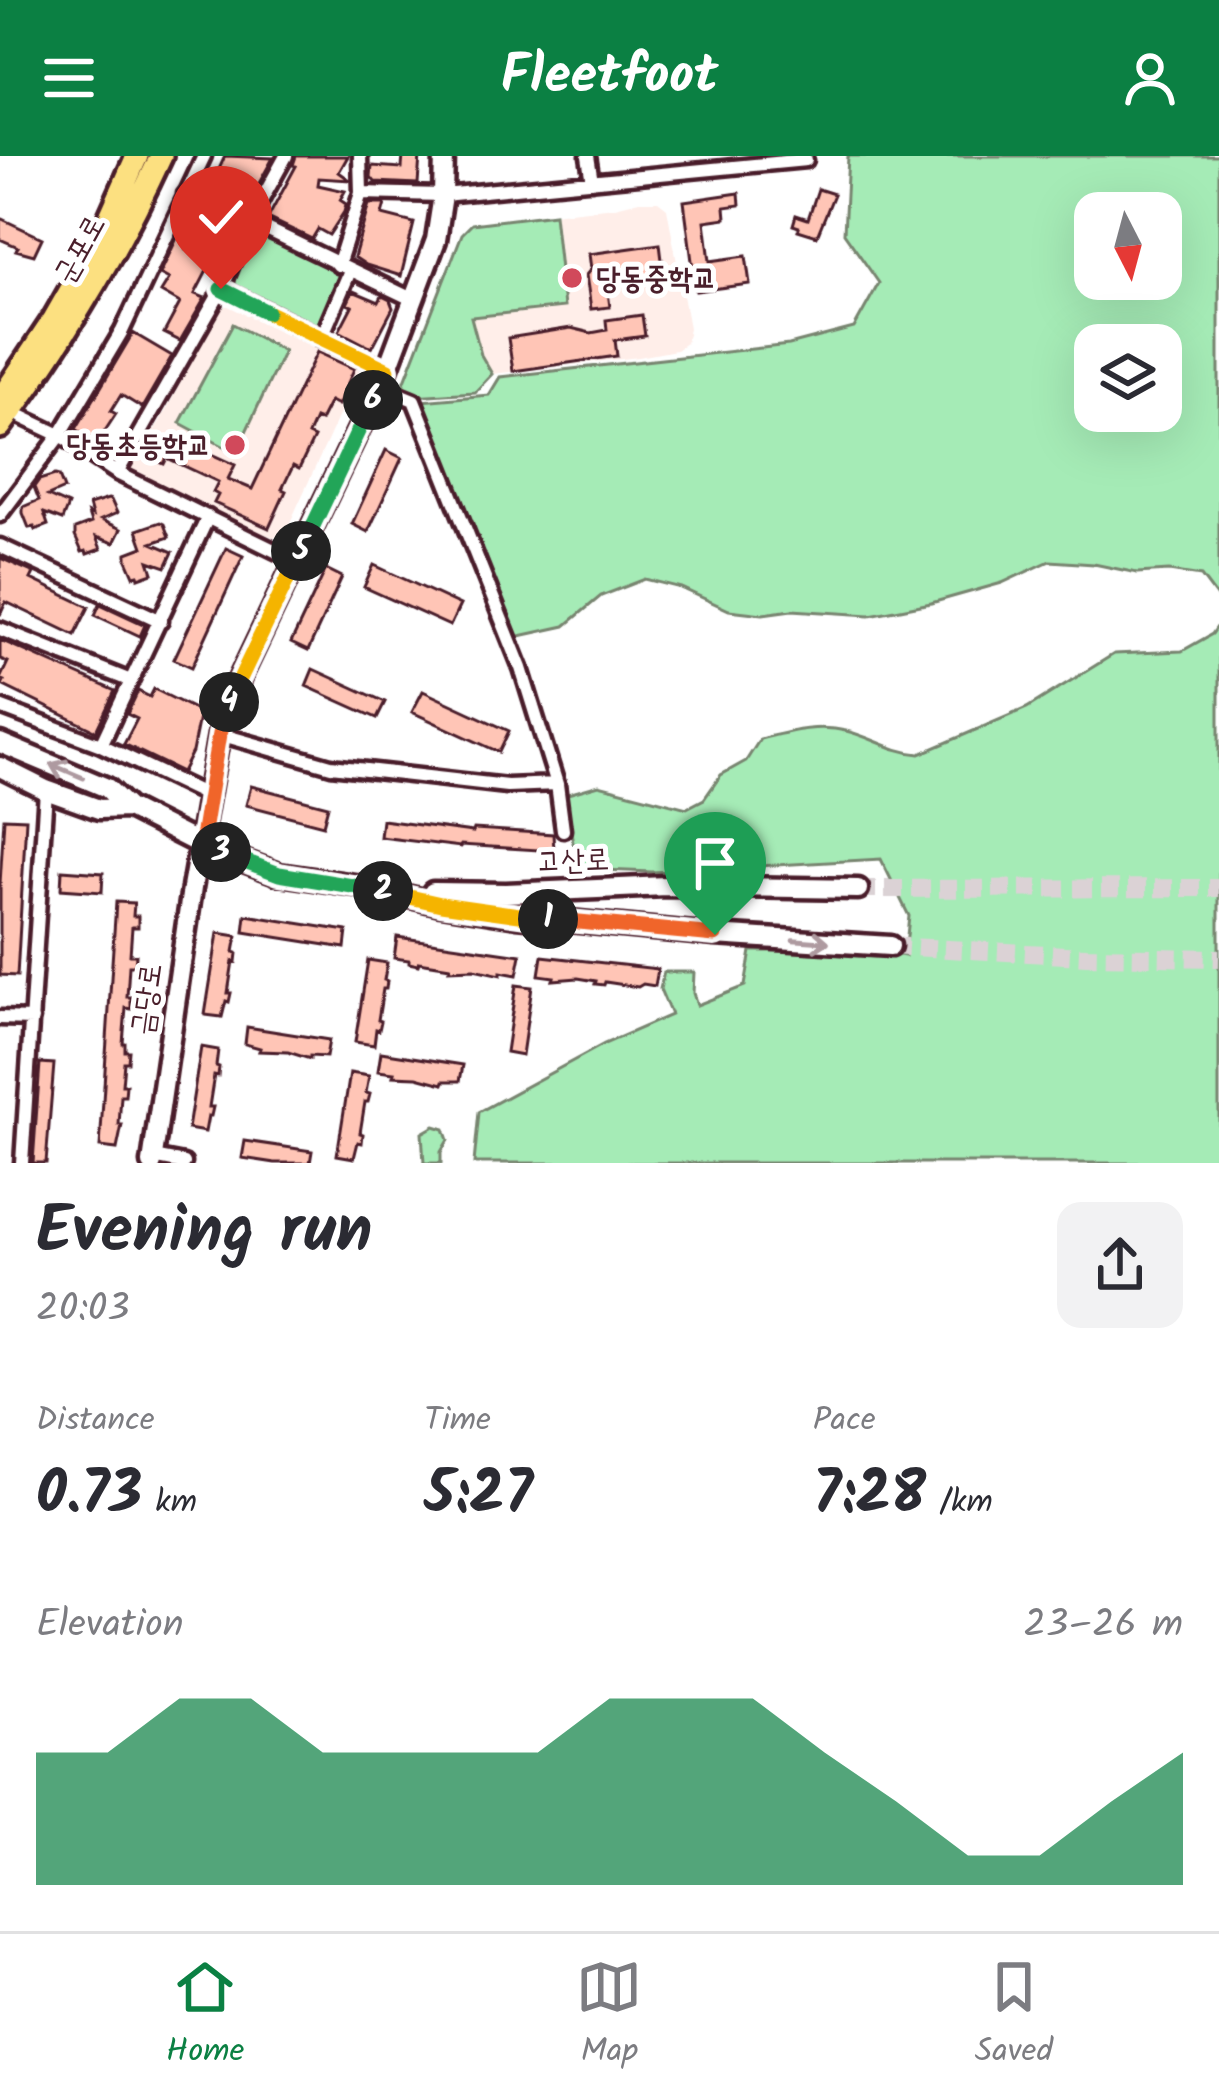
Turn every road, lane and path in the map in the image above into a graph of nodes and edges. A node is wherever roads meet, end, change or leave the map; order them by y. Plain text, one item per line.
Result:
1 (137, 156) edge
2 (161, 156) edge
3 (204, 156) edge
4 (286, 156) edge
5 (360, 156) edge
6 (444, 156) edge
7 (588, 156) edge
8 (806, 160) dead end
9 (717, 162) edge
10 (592, 181) junction
11 (361, 193) junction
12 (185, 194) junction
13 (443, 195) junction
14 (250, 221) junction
15 (344, 268) junction
16 (221, 289) junction
17 (414, 300) junction
18 (321, 339) junction
19 (50, 358) junction
20 (20, 370) junction
21 (384, 378) junction
22 (0, 384) edge
23 (0, 400) edge
24 (22, 417) junction
25 (0, 427) edge
26 (60, 435) junction
27 (0, 449) edge
28 (118, 473) junction
29 (0, 515) edge
30 (208, 517) junction
31 (0, 546) edge
32 (296, 561) junction
33 (161, 621) junction
34 (0, 629) edge
35 (131, 681) junction
36 (0, 706) edge
37 (219, 734) junction
38 (0, 743) edge
39 (101, 745) junction
40 (0, 767) edge
41 (557, 784) junction
42 (46, 790) junction
43 (208, 796) junction
44 (128, 808) junction
45 (563, 830) dead end
46 (201, 844) junction
47 (362, 886) junction
48 (858, 889) tunnel mouth
49 (890, 946) tunnel mouth
50 (0, 1018) edge
51 (32, 1019) junction
52 (153, 1160) edge
53 (22, 1163) edge
54 (184, 1163) edge

1 - 20 main road, 군포로
2 - 19 main road, 군포로
3 - 12 street
4 - 14 street
5 - 11 street
6 - 13 street, 금당로
7 - 10 street
8 - 9 street
9 - 10 street
10 - 13 street
11 - 13 street
11 - 15 street
12 - 14 street
12 - 26 street
13 - 17 street, 금당로
14 - 15 street
14 - 16 street
15 - 17 street
15 - 18 street
16 - 18 street
16 - 28 street
17 - 21 street, 금당로
18 - 21 street
19 - 24 main road
19 - 25 main road, 군포로
20 - 22 main road
20 - 23 main road, 군포로
21 - 32 street, 금당로
21 - 41 street
24 - 26 street
24 - 27 main road
26 - 28 street
26 - 29 street
28 - 30 street
30 - 32 street
30 - 33 street
31 - 33 street
32 - 37 street, 금당로
33 - 35 street
34 - 35 street
35 - 39 street
36 - 39 street
37 - 41 street
37 - 43 street, 금당로
44 -> 38 street, 고산로
39 - 43 street
40 - 42 street, 고산로
41 - 45 street
42 - 44 street, 고산로
42 - 51 street
43 - 46 street, 금당로
44 - 46 street, 고산로
46 - 47 street, 고산로
46 - 52 street, 금당로
47 - 48 street, 고산로
47 -> 49 street, 고산로
50 - 51 street
51 - 53 street
52 - 54 street

